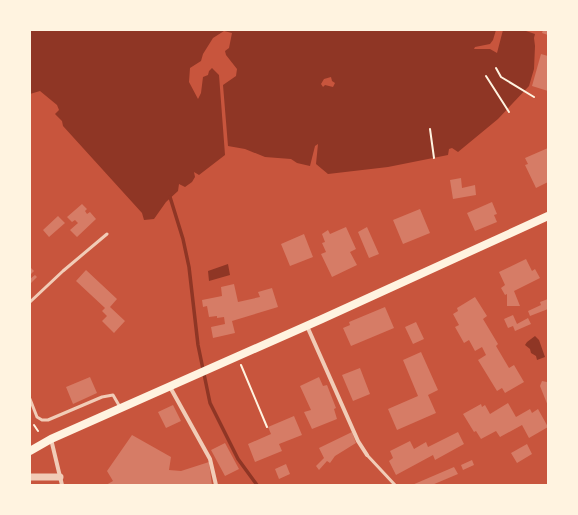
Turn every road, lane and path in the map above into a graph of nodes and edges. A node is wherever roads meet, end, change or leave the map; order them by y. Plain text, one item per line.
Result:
1 (496, 68) dead end
2 (486, 76) dead end
3 (534, 97) dead end
4 (509, 112) dead end
5 (430, 129) dead end
6 (434, 158) dead end
7 (548, 216) edge
8 (107, 234) dead end
9 (30, 302) edge
10 (306, 326) junction
11 (244, 373) dead end
12 (170, 387) junction
13 (30, 399) edge
14 (121, 408) junction
15 (34, 425) dead end
16 (267, 427) dead end
17 (38, 431) dead end
18 (51, 439) junction
19 (30, 451) edge
20 (367, 455) joint
21 (30, 477) edge
22 (60, 477) junction
23 (62, 485) edge
24 (216, 485) edge
25 (395, 485) edge

1 - 3 path
2 - 4 path
5 - 6 path
7 - 10 main road
8 - 9 lane
10 - 12 main road
10 - 20 street
11 - 16 path
12 - 14 main road
12 - 24 street
13 - 14 lane
14 - 18 main road
15 - 17 path
18 - 19 main road
18 - 22 street
20 - 25 lane
21 - 22 street
22 - 23 street

